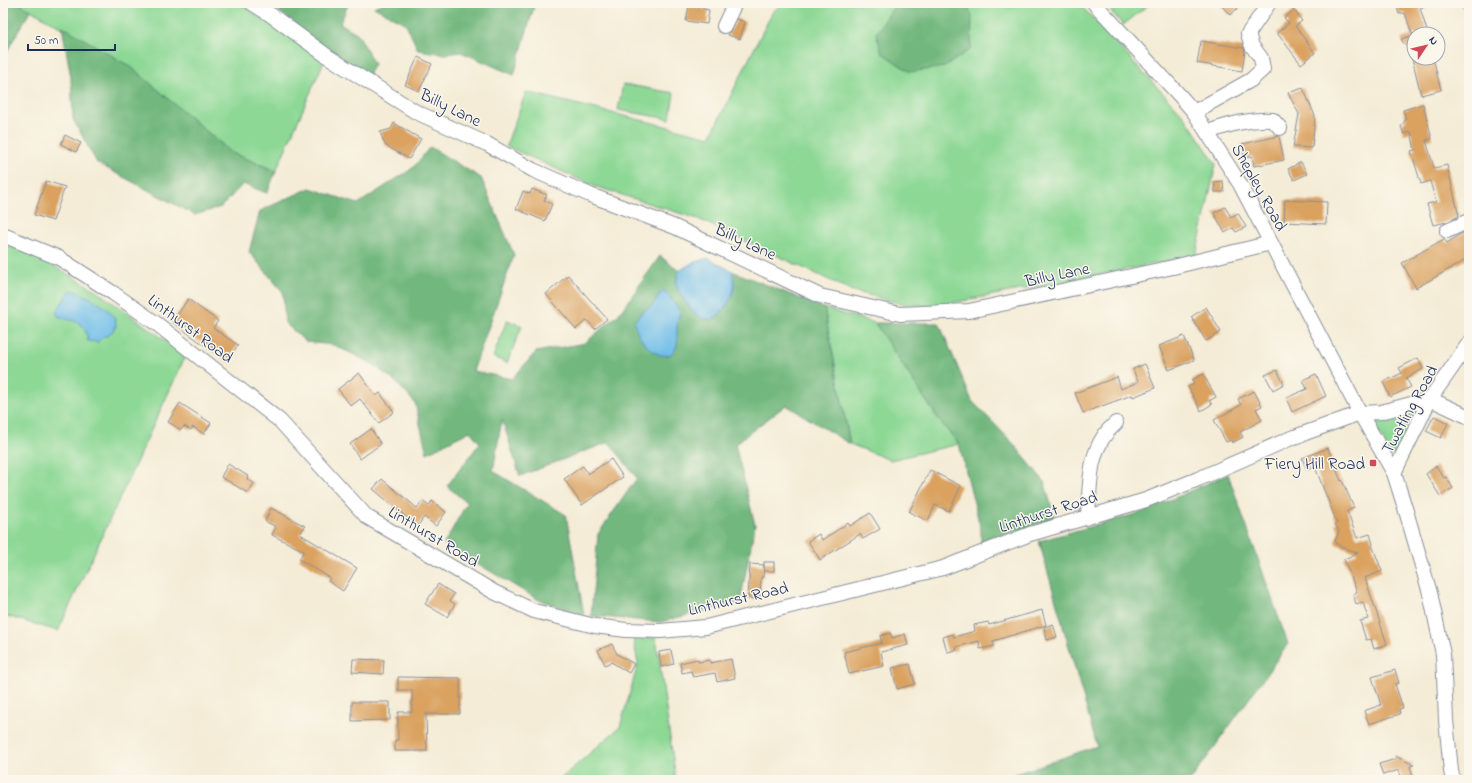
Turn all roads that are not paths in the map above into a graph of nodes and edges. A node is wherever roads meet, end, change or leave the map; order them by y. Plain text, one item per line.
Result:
1 (252, 3) edge
2 (735, 3) edge
3 (1094, 3) edge
4 (1269, 3) edge
5 (1468, 3) edge
6 (1469, 6) edge
7 (724, 26) dead end
8 (1194, 112) junction
9 (1280, 128) dead end
10 (1207, 132) junction
11 (1469, 221) edge
12 (1447, 232) dead end
13 (3, 235) edge
14 (1271, 243) junction
15 (1469, 343) edge
16 (1430, 399) junction
17 (1360, 413) junction
18 (1469, 416) edge
19 (1116, 423) dead end
20 (1394, 473) junction
21 (1088, 516) junction
22 (1453, 780) edge

1 - 14 street, Billy Lane
2 - 7 street
3 - 8 street, Shepley Road
4 - 8 street
5 - 6 street
8 - 10 street, Shepley Road
9 - 10 street
10 - 14 street, Shepley Road
11 - 12 street
13 - 21 street, Linthurst Road
14 - 17 street, Shepley Road
15 - 16 street, Twatling Road
16 - 17 street, Linthurst Road
16 - 18 street
16 - 20 street, Twatling Road
17 - 20 street
17 - 21 street, Linthurst Road
19 - 21 street
20 - 22 street

